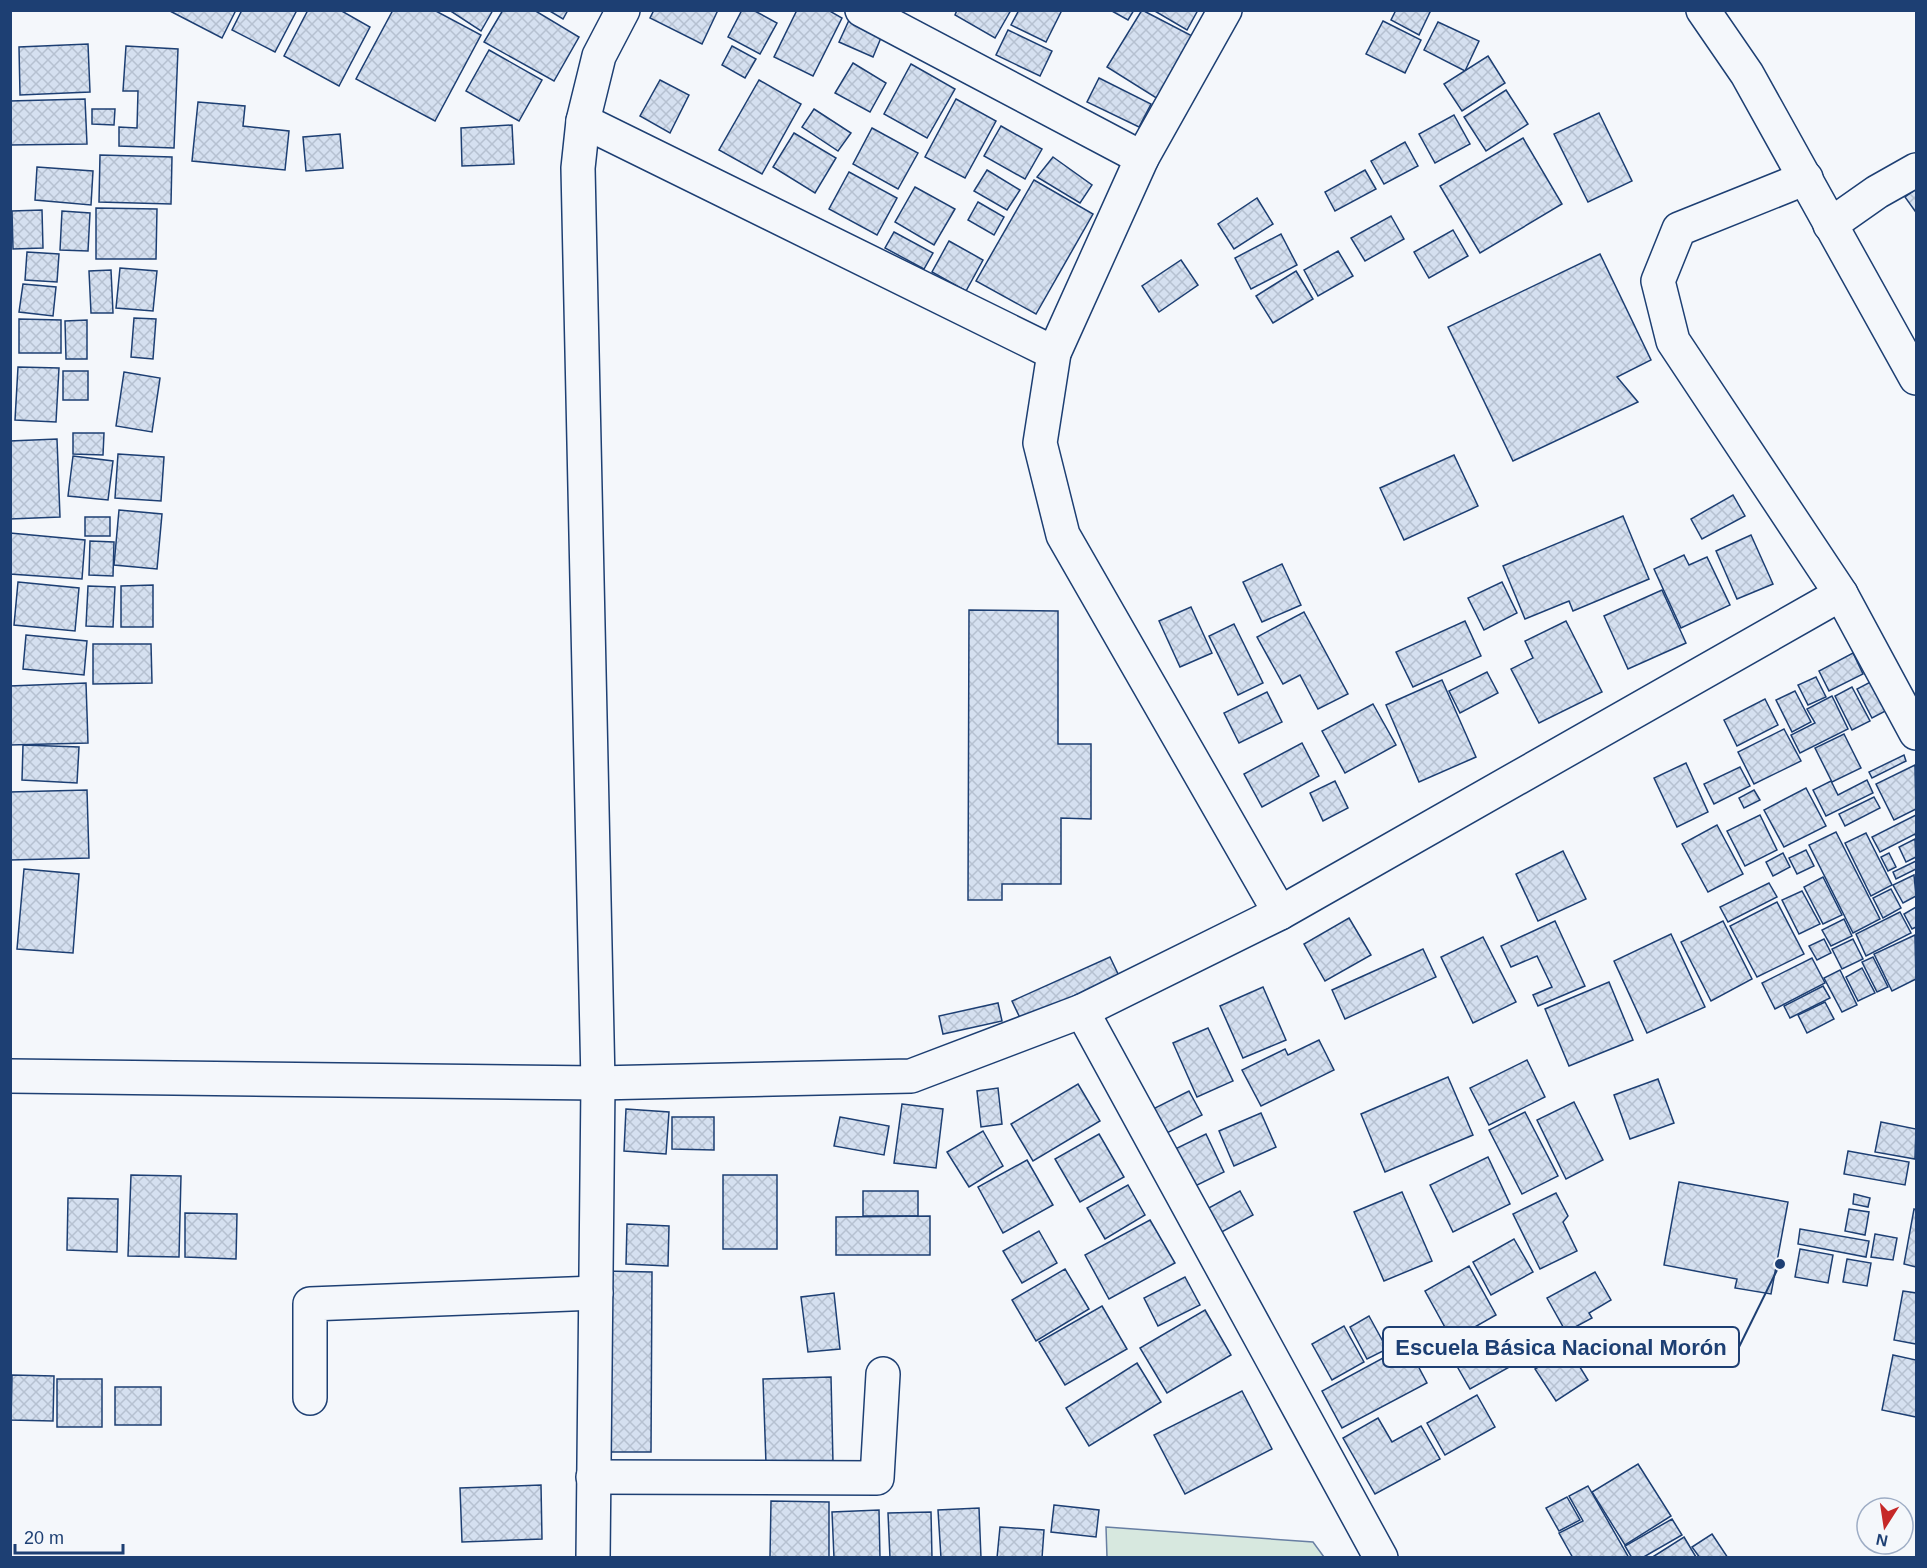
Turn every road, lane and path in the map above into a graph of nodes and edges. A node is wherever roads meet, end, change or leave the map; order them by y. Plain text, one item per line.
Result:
1 (623, 10) edge
2 (862, 10) edge
3 (1225, 10) edge
4 (1703, 10) edge
5 (583, 121) junction
6 (1142, 158) junction
7 (1917, 170) edge
8 (1806, 178) junction
9 (1830, 225) junction
10 (1054, 353) junction
11 (1917, 378) edge
12 (1841, 594) junction
13 (1917, 733) edge
14 (1280, 913) junction
15 (1082, 1011) junction
16 (10, 1076) edge
17 (598, 1083) junction
18 (596, 1293) junction
19 (883, 1374) dead end
20 (310, 1398) dead end
21 (593, 1478) junction
22 (592, 1557) edge
23 (1381, 1557) edge

1 - 5 street
2 - 6 street
3 - 6 street
4 - 8 street
5 - 10 street
5 - 17 street
6 - 10 street
7 - 9 street
8 - 9 street
8 - 12 street
9 - 11 street
10 - 14 street
12 - 13 street
12 - 14 street
14 - 15 street
15 - 17 street
15 - 23 street
16 - 17 street
17 - 18 street
18 - 20 street
18 - 21 street
19 - 21 street
21 - 22 street

